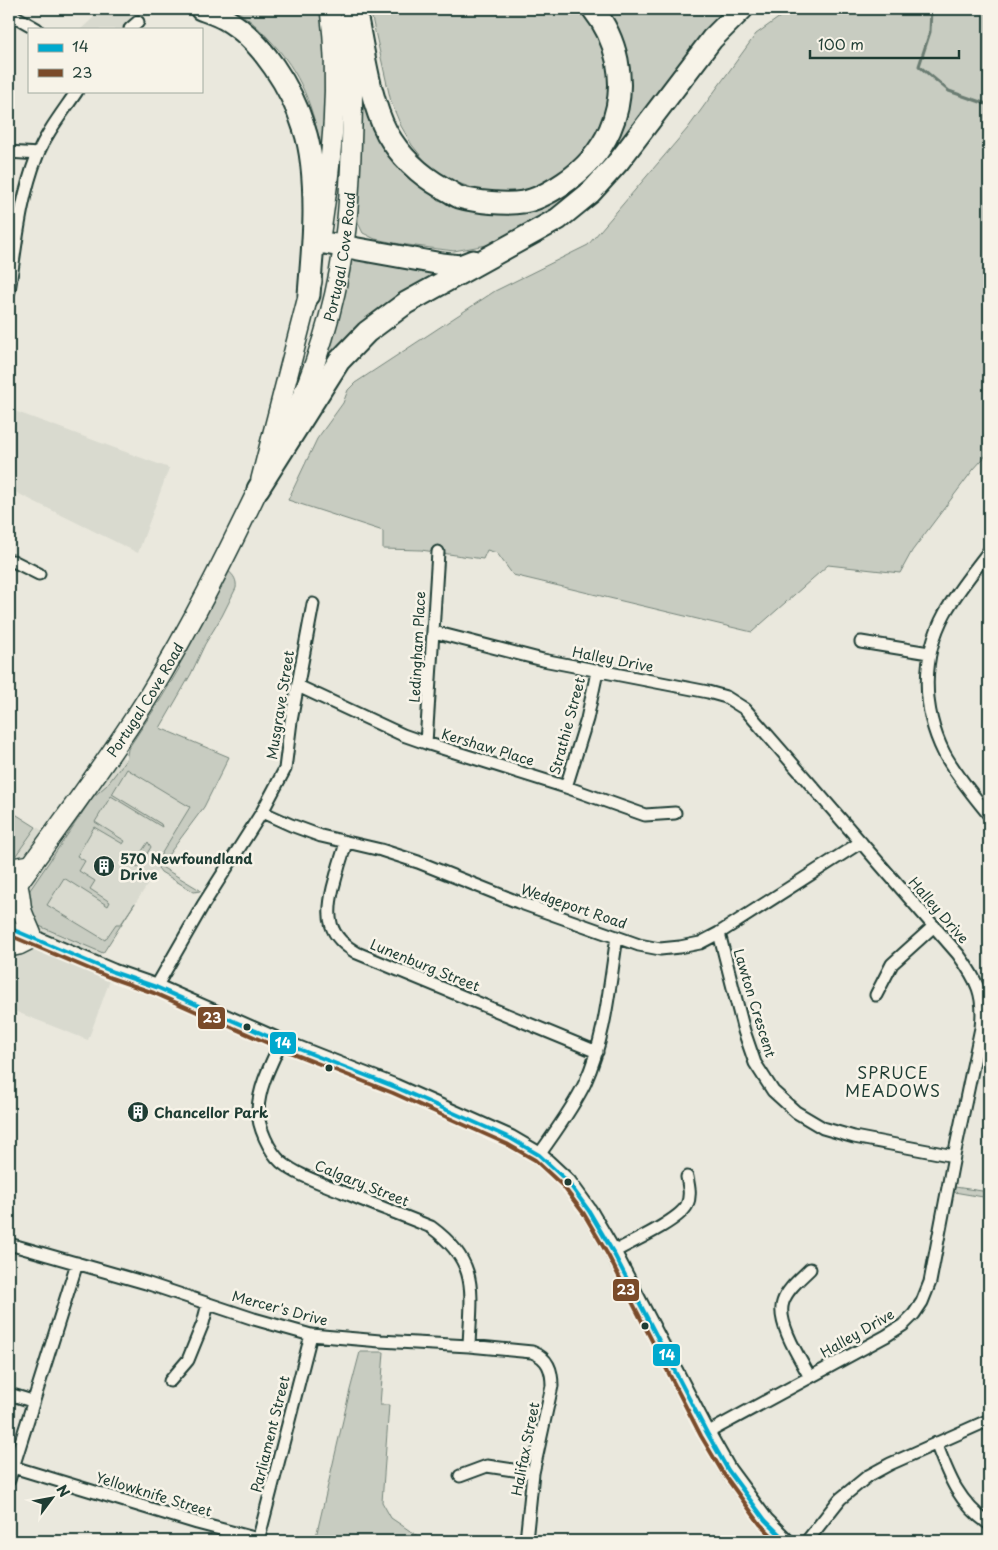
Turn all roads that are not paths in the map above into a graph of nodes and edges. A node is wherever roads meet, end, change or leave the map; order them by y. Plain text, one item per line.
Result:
1 (201, 9) edge
2 (330, 9) edge
3 (348, 9) edge
4 (355, 9) edge
5 (594, 9) edge
6 (742, 9) edge
7 (9, 13) edge
8 (35, 28) edge
9 (76, 92) edge
10 (9, 152) edge
11 (38, 154) junction
12 (319, 242) junction
13 (344, 247) junction
14 (500, 251) junction
15 (9, 290) edge
16 (309, 295) junction
17 (258, 489) junction
18 (989, 551) edge
19 (438, 552) dead end
20 (9, 561) edge
21 (39, 574) dead end
22 (313, 604) dead end
23 (434, 632) junction
24 (861, 642) dead end
25 (929, 654) junction
26 (597, 672) junction
27 (298, 686) junction
28 (426, 743) junction
29 (566, 787) junction
30 (262, 812) junction
31 (675, 813) dead end
32 (989, 814) edge
33 (861, 842) junction
34 (346, 843) junction
35 (12, 884) edge
36 (934, 926) junction
37 (9, 928) edge
38 (719, 933) junction
39 (617, 937) junction
40 (33, 938) junction
41 (9, 947) edge
42 (156, 987) junction
43 (876, 995) dead end
44 (281, 1042) junction
45 (596, 1052) junction
46 (539, 1155) junction
47 (954, 1156) junction
48 (688, 1177) dead end
49 (9, 1244) edge
50 (613, 1252) junction
51 (77, 1263) junction
52 (810, 1269) dead end
53 (208, 1304) junction
54 (311, 1335) junction
55 (469, 1346) junction
56 (548, 1363) joint
57 (810, 1377) junction
58 (170, 1382) dead end
59 (9, 1394) edge
60 (32, 1401) junction
61 (989, 1420) edge
62 (706, 1433) junction
63 (936, 1443) junction
64 (13, 1467) junction
65 (534, 1473) junction
66 (460, 1476) dead end
67 (9, 1480) edge
68 (989, 1524) edge
69 (258, 1540) edge
70 (526, 1541) edge
71 (786, 1541) edge
72 (807, 1541) edge

1 - 16 highway
2 - 12 main road, Portugal Cove Road
3 - 13 main road, Portugal Cove Road
4 - 5 highway
6 - 14 highway
7 - 8 street
9 - 11 street
10 - 11 street
11 - 15 street
12 - 13 highway
12 - 16 main road, Portugal Cove Road
13 - 14 highway
13 - 17 main road, Portugal Cove Road
14 - 17 highway
16 - 17 main road, Portugal Cove Road
17 - 35 main road, Portugal Cove Road
18 - 25 street
19 - 23 street, Ledingham Place
20 - 21 street
22 - 27 street, Musgrave Street
23 - 26 street, Halley Drive
23 - 28 street, Ledingham Place
24 - 25 street
25 - 32 street
26 - 29 street, Strathie Street
26 - 33 street, Halley Drive
27 - 28 street, Kershaw Place
27 - 30 street, Musgrave Street
28 - 29 street, Kershaw Place
29 - 31 street, Kershaw Place
30 - 34 street, Wedgeport Road
30 - 42 street, Musgrave Street
33 - 36 street, Halley Drive
33 - 38 street, Wedgeport Road
34 - 39 street, Wedgeport Road
34 - 45 street, Lunenburg Street
35 - 40 main road
36 - 43 street
36 - 47 street, Halley Drive
37 - 40 street
38 - 39 street, Wedgeport Road
38 - 47 street, Lawton Crescent
39 - 45 street
40 - 41 main road
40 - 42 street
42 - 44 street
44 - 46 street
44 - 55 street, Calgary Street
45 - 46 street
46 - 50 street
47 - 57 street, Halley Drive
48 - 50 street
49 - 51 street, Mercer's Drive
50 - 62 street
51 - 53 street, Mercer's Drive
51 - 60 street
52 - 57 street
53 - 54 street, Mercer's Drive
53 - 58 street
54 - 55 street, Mercer's Drive
54 - 69 street, Parliament Street
55 - 56 street, Mercer's Drive
56 - 65 street, Halifax Street
57 - 62 street, Halley Drive
59 - 60 street
60 - 64 street
61 - 63 street
62 - 71 street
63 - 68 street
63 - 72 street
64 - 67 street
64 - 69 street, Yellowknife Street
65 - 66 street
65 - 70 street, Halifax Street

